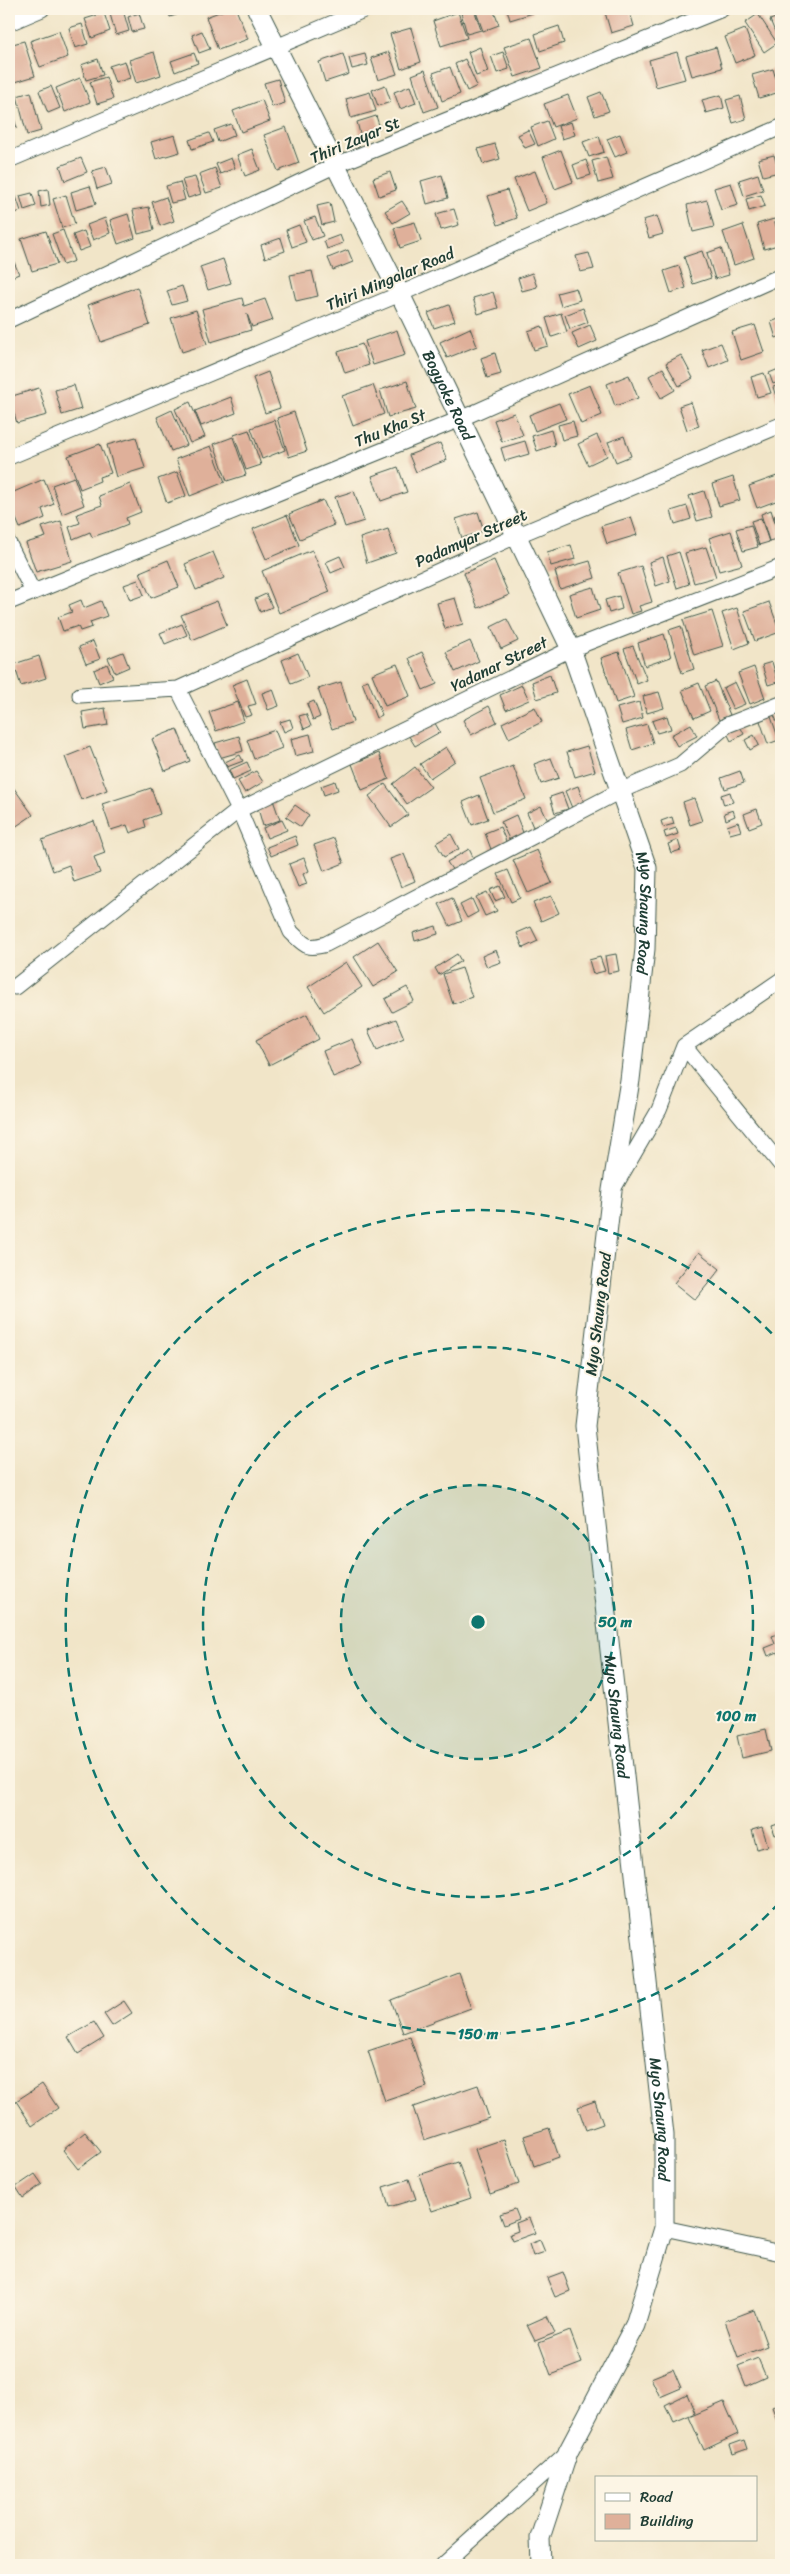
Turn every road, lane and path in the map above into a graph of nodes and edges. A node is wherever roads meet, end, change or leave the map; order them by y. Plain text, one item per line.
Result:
1 (42, 9) edge
2 (257, 9) edge
3 (366, 9) edge
4 (722, 9) edge
5 (9, 23) edge
6 (275, 47) junction
7 (781, 127) edge
8 (9, 160) edge
9 (336, 165) junction
10 (781, 276) edge
11 (400, 294) junction
12 (9, 320) edge
13 (460, 418) junction
14 (781, 426) edge
15 (9, 457) edge
16 (516, 536) junction
17 (9, 544) edge
18 (781, 567) edge
19 (33, 592) junction
20 (9, 602) edge
21 (571, 649) junction
22 (178, 690) junction
23 (80, 696) dead end
24 (781, 704) edge
25 (620, 791) junction
26 (239, 810) junction
27 (780, 982) edge
28 (15, 987) dead end
29 (684, 1046) junction
30 (778, 1156) edge
31 (612, 1190) junction
32 (664, 2228) junction
33 (781, 2253) edge
34 (568, 2452) junction
35 (443, 2565) edge
36 (541, 2565) edge

1 - 5 street
2 - 6 street, Bogyoke Road
3 - 6 street
4 - 9 street, Thiri Zayar St
6 - 8 street
6 - 9 street, Bogyoke Road
7 - 11 street, Thiri Mingalar Road
9 - 11 street, Bogyoke Road
9 - 12 street, Thiri Zayar St
10 - 13 street, Thu Kha St
11 - 13 street, Bogyoke Road
11 - 15 street, Thiri Mingalar Road
13 - 16 street, Bogyoke Road
13 - 19 street, Thu Kha St
14 - 16 street, Padamyar Street
16 - 21 street, Bogyoke Road
16 - 22 street, Padamyar Street
17 - 19 street
18 - 21 street, Yadanar Street
19 - 20 street, Thu Kha St
21 - 25 street, Bogyoke Road
21 - 26 street, Yadanar Street
22 - 23 street
22 - 26 street
24 - 25 street
25 - 26 street
25 - 31 street, Myo Shaung Road
26 - 28 street, Yadanar Street
27 - 29 street
29 - 30 street
29 - 31 street
31 - 32 street, Myo Shaung Road
32 - 33 street
32 - 34 street, Myo Shaung Road
34 - 35 street
34 - 36 street, Myo Shaung Road

